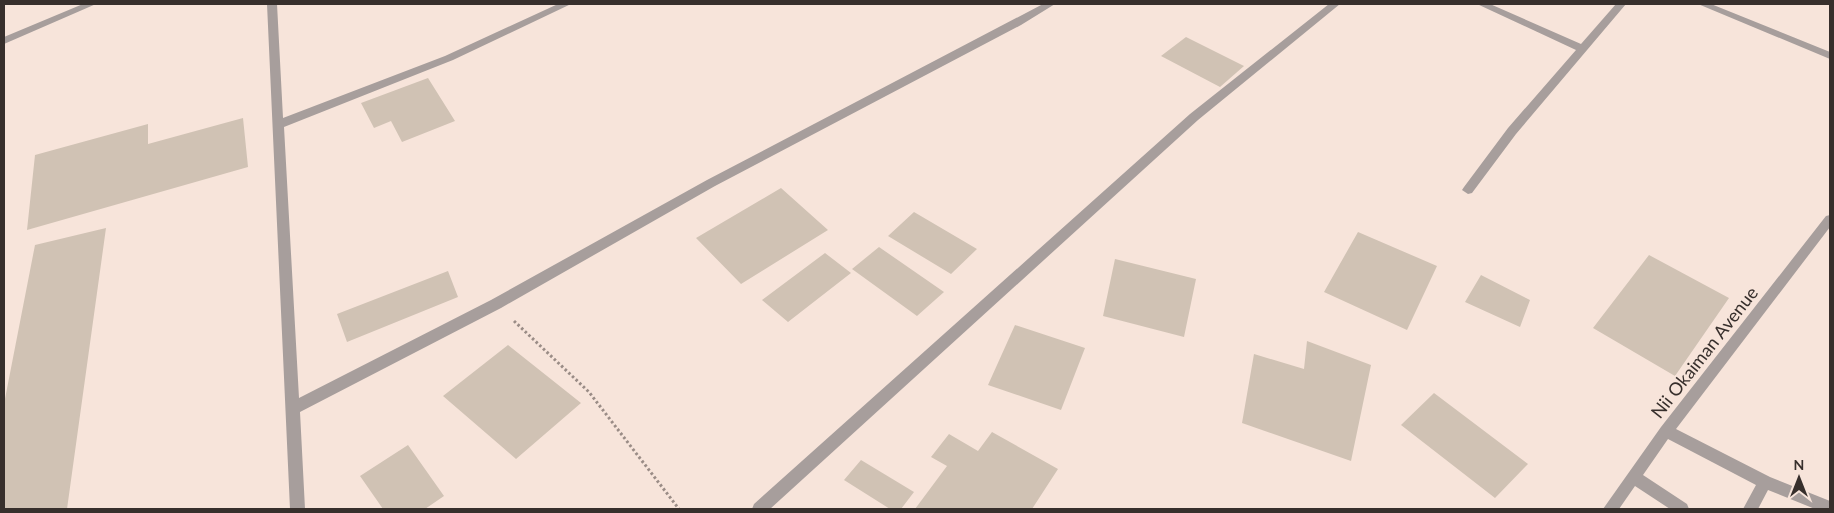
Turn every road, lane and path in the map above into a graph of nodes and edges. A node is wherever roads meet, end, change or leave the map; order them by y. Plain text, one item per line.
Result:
1 (91, 4) edge
2 (272, 4) edge
3 (566, 4) edge
4 (1050, 4) edge
5 (1335, 4) edge
6 (1482, 4) edge
7 (1621, 4) edge
8 (1703, 4) edge
9 (4, 41) edge
10 (1582, 48) junction
11 (1830, 56) edge
12 (277, 125) junction
13 (1468, 190) dead end
14 (1830, 219) edge
15 (496, 304) junction
16 (292, 409) junction
17 (1666, 431) junction
18 (1633, 476) junction
19 (1765, 482) junction
20 (1830, 508) edge
21 (298, 509) edge
22 (679, 509) edge
23 (759, 509) edge
24 (1610, 509) edge
25 (1682, 509) edge
26 (1750, 509) edge

1 - 9 street
2 - 12 street
3 - 12 street
4 - 15 street
5 - 23 street
6 - 10 street
7 - 10 street
8 - 11 street
10 - 13 street
12 - 16 street
14 - 17 street, Nii Okaiman Avenue
15 - 16 street
15 - 22 path
16 - 21 street
17 - 18 street, Nii Okaiman Avenue
17 - 19 street
18 - 24 street, Nii Okaiman Avenue
18 - 25 street
19 - 20 street
19 - 26 street

